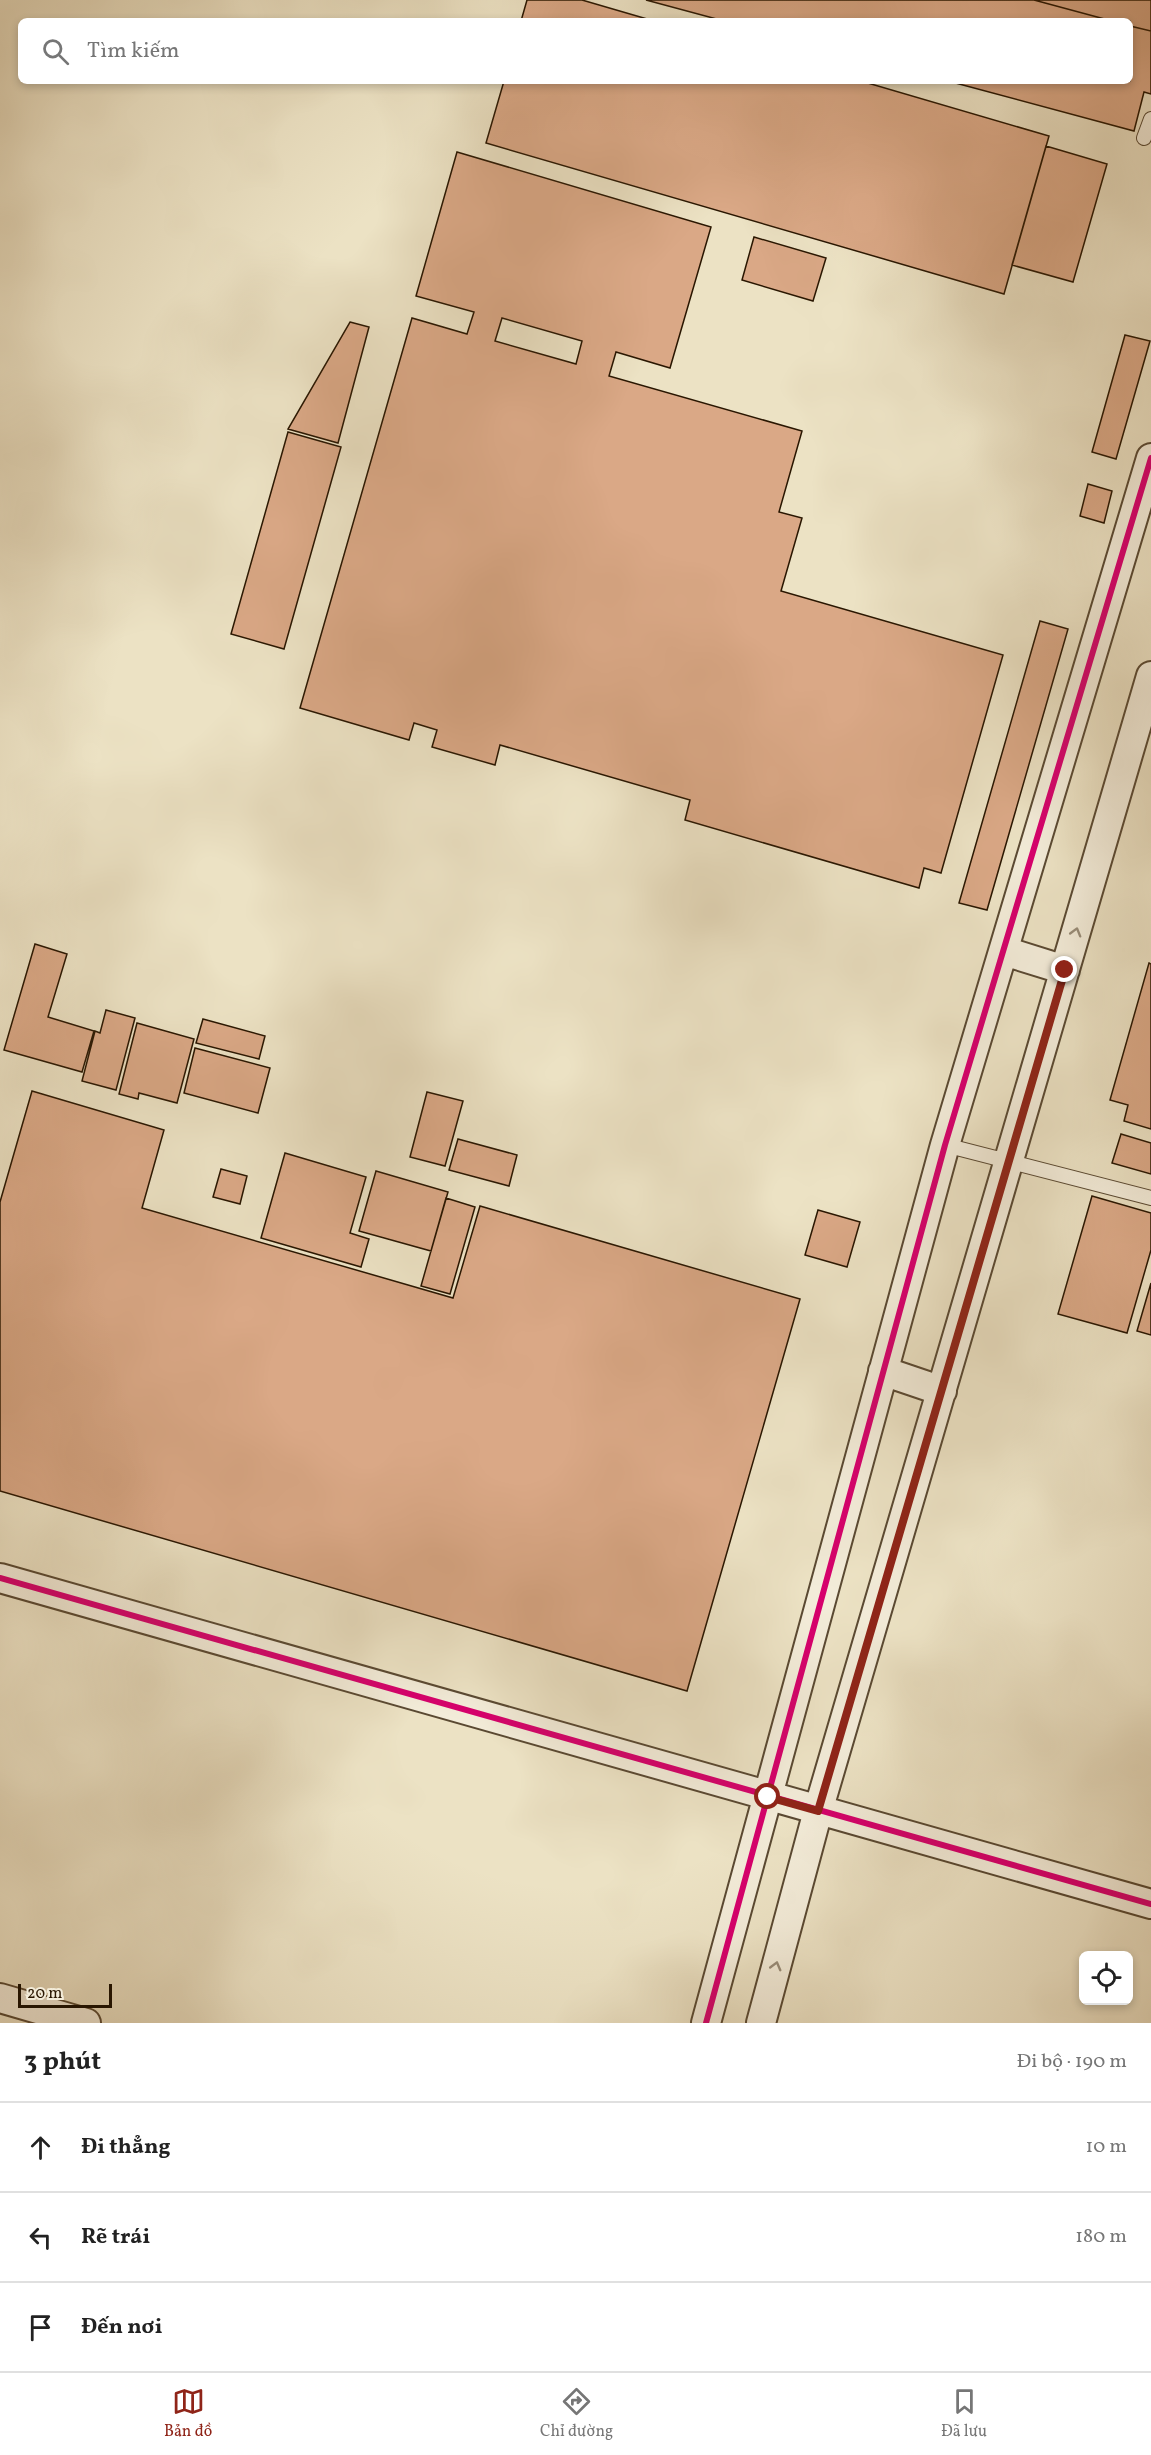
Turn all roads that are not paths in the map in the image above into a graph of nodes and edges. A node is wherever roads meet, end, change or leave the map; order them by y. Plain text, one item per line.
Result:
1 (1151, 119) edge
2 (1144, 138) dead end
3 (1151, 458) edge
4 (1151, 676) edge
5 (1004, 951) junction
6 (1065, 970) junction
7 (945, 1145) junction
8 (1009, 1163) junction
9 (1151, 1198) edge
10 (884, 1371) junction
11 (942, 1391) junction
12 (0, 1578) edge
13 (768, 1797) junction
14 (818, 1811) junction
15 (1151, 1904) edge
16 (0, 1998) edge
17 (86, 2023) edge
18 (706, 2023) edge
19 (761, 2023) edge

1 - 2 lane
3 - 5 street
6 -> 4 street
5 - 6 street
5 - 7 street
6 - 8 street
7 - 8 lane
7 - 10 street
8 - 9 lane
8 - 11 street
10 - 11 street
10 - 13 street
11 - 14 street
12 - 13 street
13 - 14 street
13 - 18 street
14 - 15 street
19 -> 14 street
16 - 17 street

